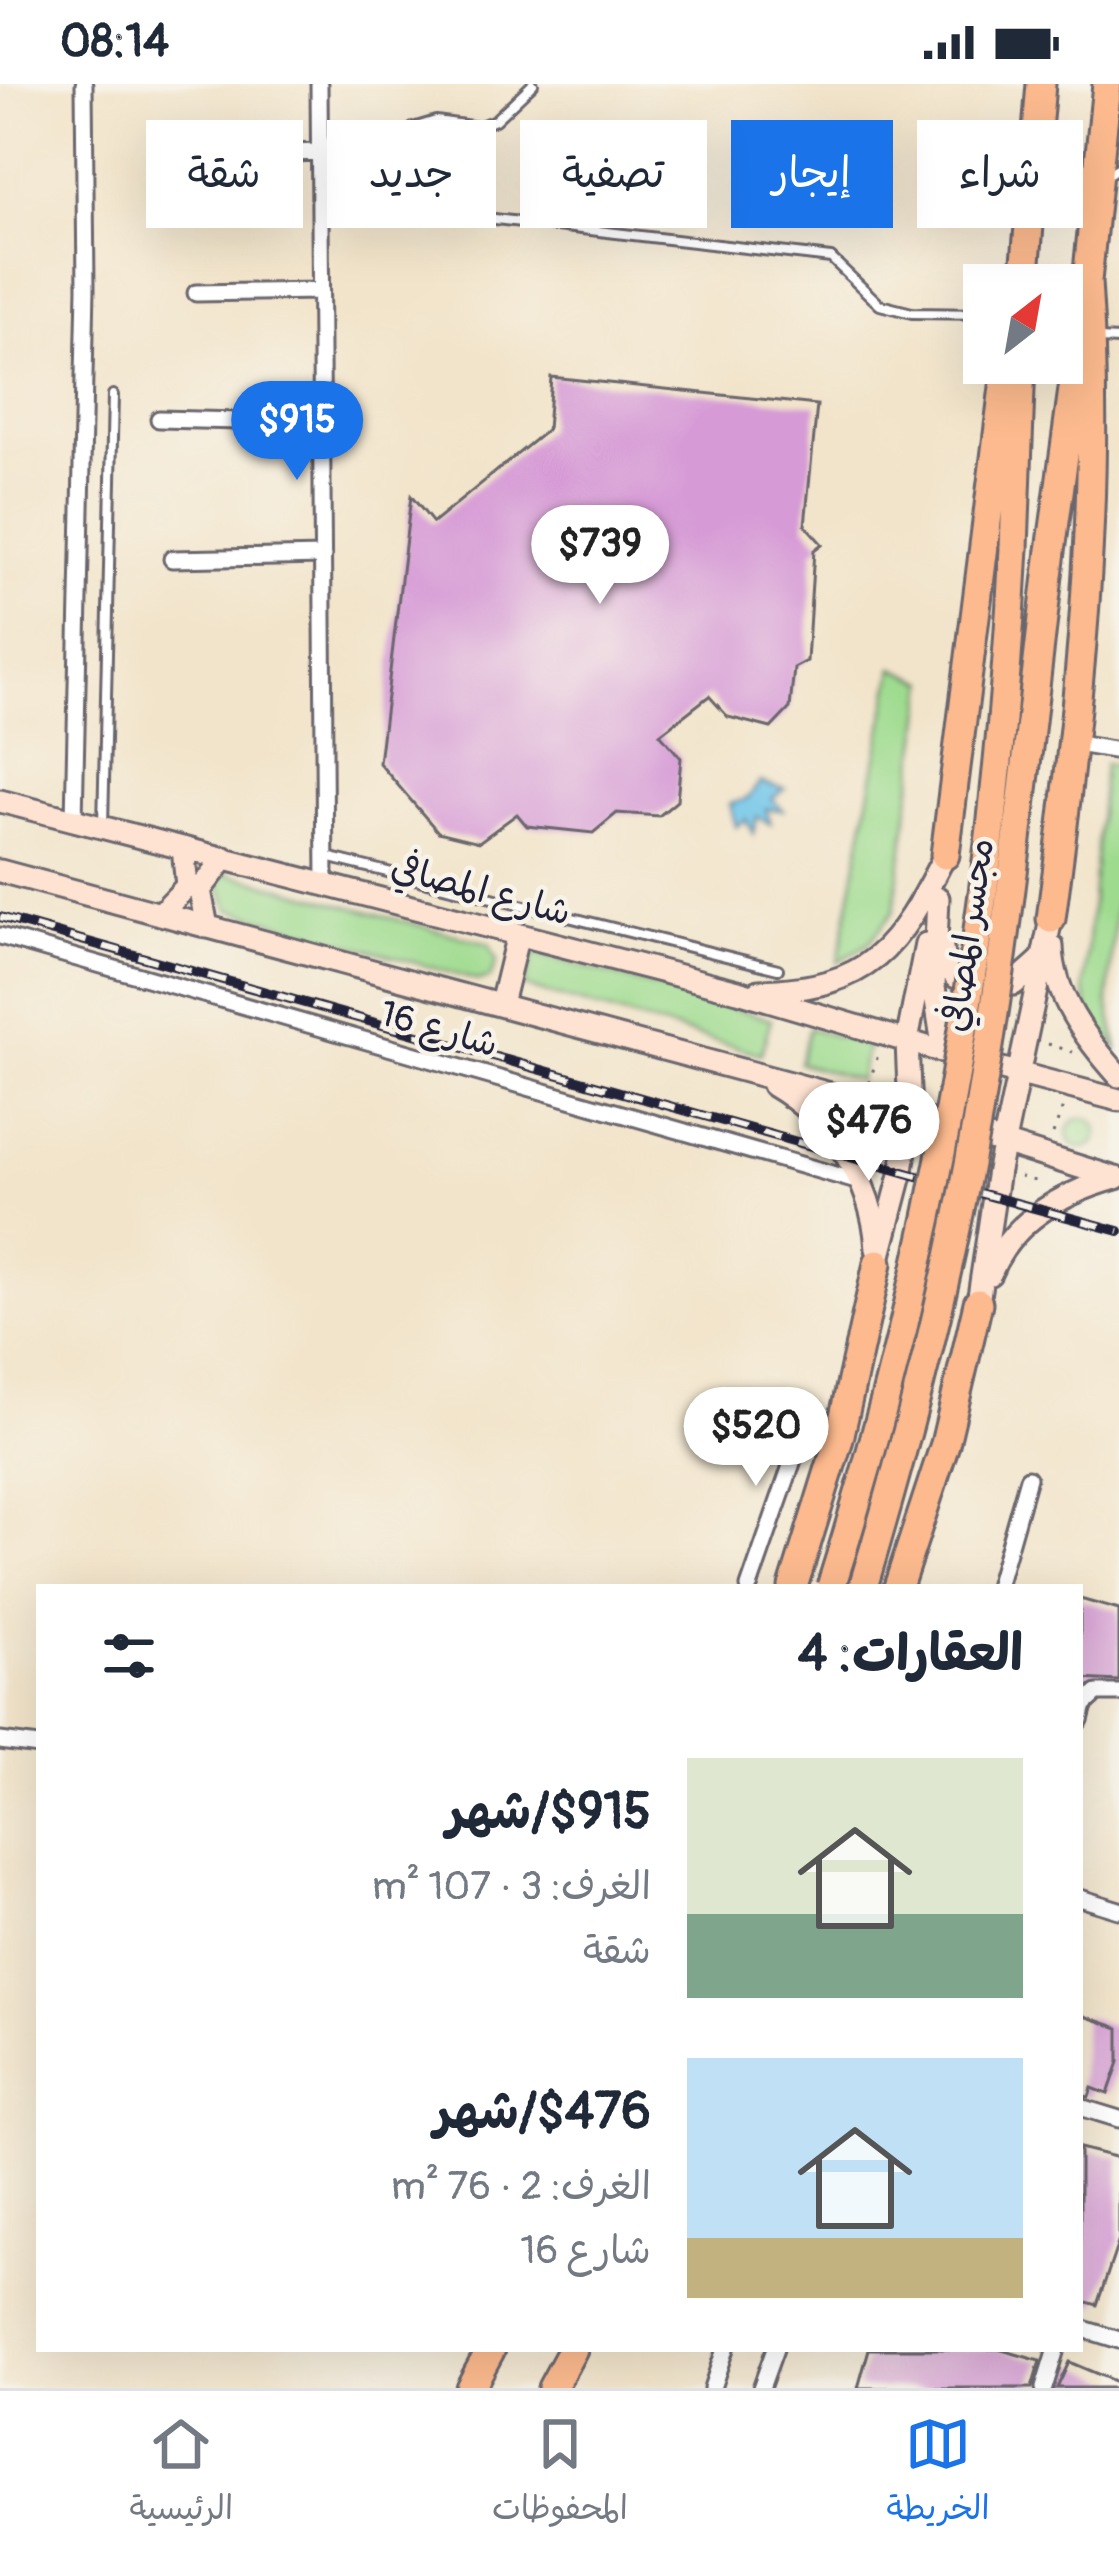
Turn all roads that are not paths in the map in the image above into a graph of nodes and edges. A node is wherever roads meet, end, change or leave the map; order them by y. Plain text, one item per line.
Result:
1 (84, 84) edge
2 (319, 84) edge
3 (533, 84) edge
4 (1041, 84) edge
5 (1107, 84) edge
6 (495, 120) edge
7 (319, 152) junction
8 (303, 153) edge
9 (1109, 174) edge
10 (327, 194) edge
11 (320, 196) junction
12 (496, 219) edge
13 (1024, 264) edge
14 (1088, 282) junction
15 (320, 291) junction
16 (196, 292) dead end
17 (963, 314) edge
18 (1105, 339) edge
19 (1003, 384) edge
20 (1020, 384) edge
21 (113, 395) dead end
22 (159, 419) dead end
23 (322, 423) junction
24 (323, 556) junction
25 (172, 559) dead end
26 (1071, 743) junction
27 (1119, 751) edge
28 (0, 801) edge
29 (74, 819) junction
30 (103, 826) junction
31 (183, 848) junction
32 (945, 855) junction
33 (325, 856) junction
34 (225, 858) junction
35 (0, 871) edge
36 (325, 884) junction
37 (938, 898) junction
38 (160, 914) junction
39 (1051, 919) junction
40 (938, 925) junction
41 (207, 927) junction
42 (518, 934) junction
43 (0, 936) edge
44 (1044, 957) junction
45 (778, 969) dead end
46 (956, 977) dead end
47 (1014, 984) dead end
48 (738, 991) junction
49 (501, 1004) junction
50 (908, 1041) junction
51 (1011, 1071) junction
52 (752, 1072) junction
53 (1119, 1076) edge
54 (1119, 1100) edge
55 (921, 1118) junction
56 (995, 1137) junction
57 (1118, 1179) edge
58 (860, 1183) junction
59 (912, 1222) dead end
60 (969, 1243) dead end
61 (880, 1252) junction
62 (980, 1290) junction
63 (811, 1408) dead end
64 (1028, 1478) dead end
65 (750, 1584) edge
66 (795, 1584) edge
67 (832, 1584) edge
68 (864, 1584) edge
69 (899, 1584) edge
70 (998, 1584) edge
71 (1119, 1693) edge
72 (1083, 1709) edge
73 (0, 1741) edge
74 (36, 1746) edge
75 (1083, 1899) edge
76 (1119, 1910) edge
77 (1083, 2108) edge
78 (1119, 2119) edge
79 (1083, 2329) edge
80 (1119, 2340) edge
81 (489, 2352) edge
82 (571, 2352) edge
83 (724, 2352) edge
84 (774, 2352) edge
85 (1055, 2352) edge
86 (470, 2388) edge
87 (552, 2388) edge
88 (712, 2388) edge
89 (761, 2388) edge
90 (1044, 2388) edge

1 - 29 street
2 - 7 street
3 - 6 lane
4 - 13 highway
5 - 9 highway
7 - 8 street
7 - 11 street
9 - 14 highway
10 - 11 lane
11 - 15 street
12 - 17 lane
14 - 18 highway
14 - 68 highway, مجسر المصافي, bridge
15 - 16 street
15 - 23 street
18 - 26 highway
19 - 32 highway
20 - 67 highway, مجسر المصافي, bridge
21 - 30 lane
22 - 23 street
23 - 24 street
24 - 25 street
24 - 33 street
26 - 27 street
26 - 39 highway
28 - 29 main road, شارع المصافي
29 - 30 main road, شارع المصافي
30 - 31 main road, شارع المصافي
31 - 34 main road, شارع المصافي
31 - 38 main road
32 - 37 main road
32 - 48 main road
33 - 36 street
33 - 45 lane
34 - 36 main road, شارع المصافي
34 - 41 main road
35 - 38 main road
36 - 42 main road, شارع المصافي
37 - 40 main road
37 - 50 main road
38 - 41 main road
39 - 44 main road
39 - 53 main road
40 - 46 main road
40 - 50 main road, شارع المصافي
41 - 49 main road
42 - 48 main road, شارع المصافي
42 - 49 main road
43 - 58 street, شارع 16
44 - 47 main road
44 - 51 main road
48 - 50 main road, شارع المصافي
49 - 52 main road
50 - 55 main road
51 - 54 main road
51 - 56 main road
52 - 55 main road
52 - 58 main road
55 - 61 main road
56 - 57 main road
56 - 62 main road
57 - 62 main road
58 - 61 main road
59 - 61 main road
60 - 62 main road
61 - 66 highway
62 - 69 highway
63 - 65 street
64 - 70 street
71 - 72 street
73 - 74 street
75 - 76 street
77 - 78 street
79 - 80 street
81 - 86 highway
82 - 87 highway
83 - 88 street
84 - 89 street
85 - 90 street

